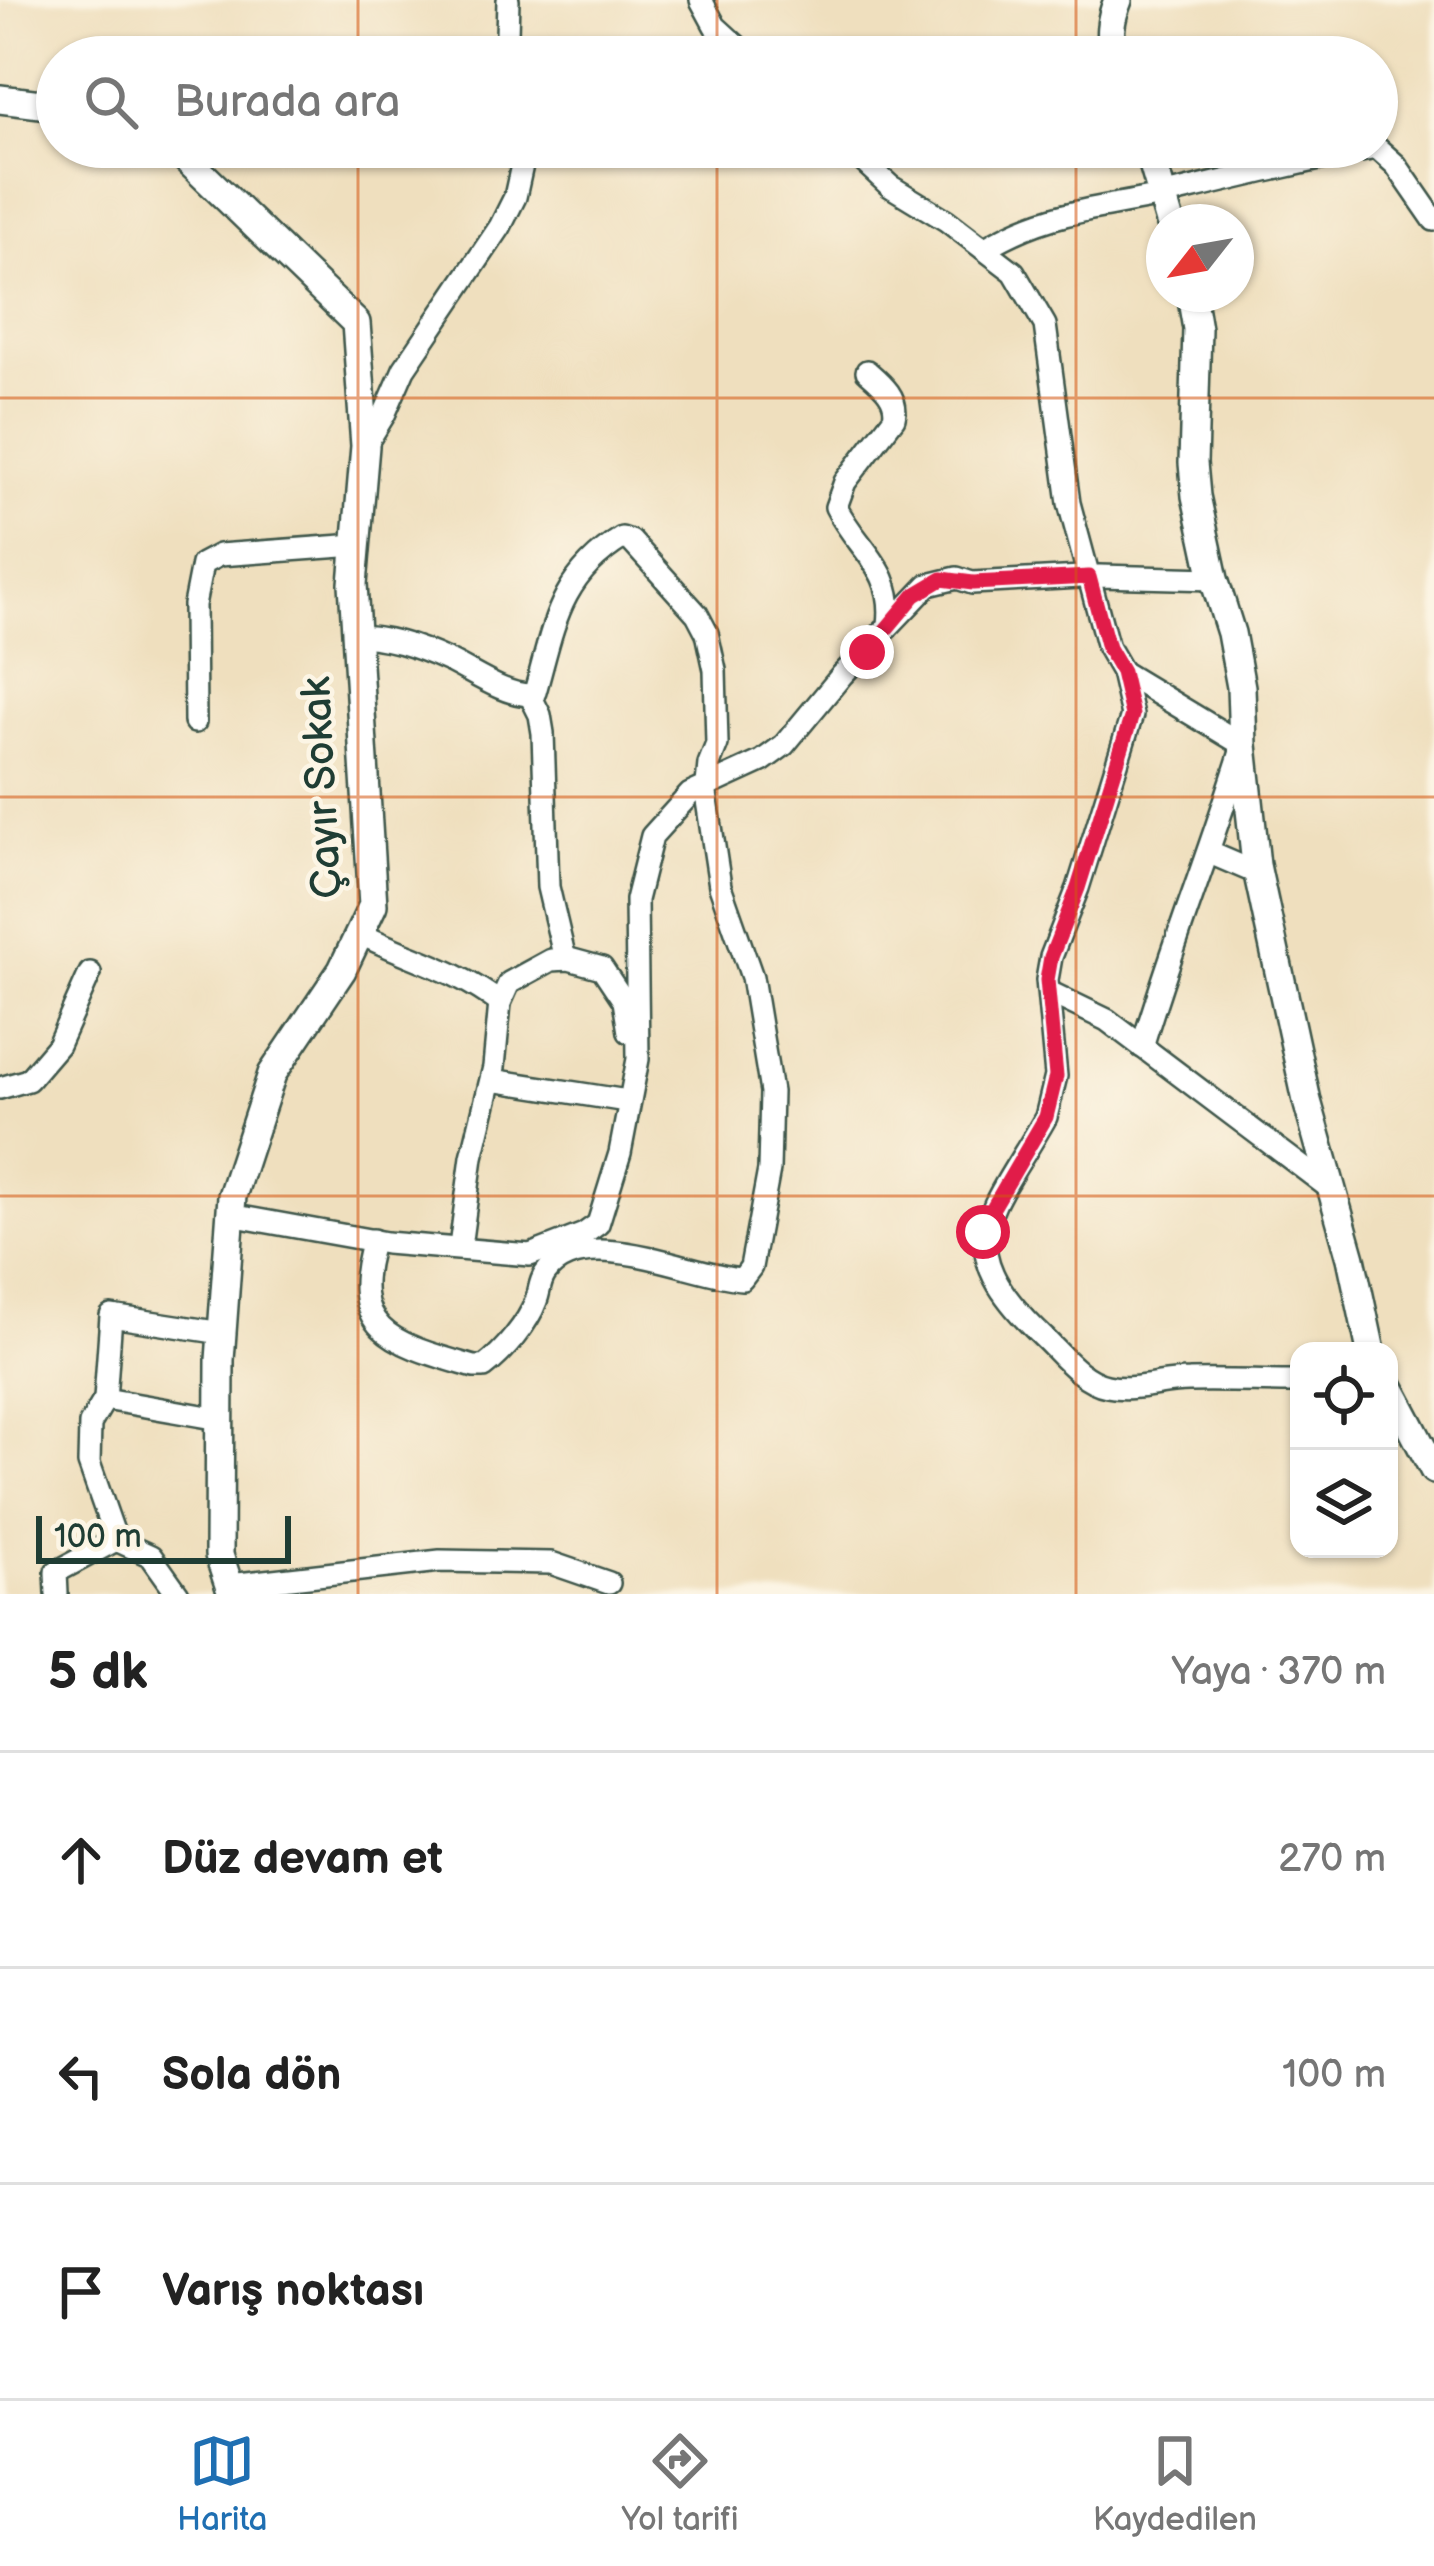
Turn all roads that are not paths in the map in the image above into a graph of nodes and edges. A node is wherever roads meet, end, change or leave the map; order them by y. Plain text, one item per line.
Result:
1 (508, 0) edge
2 (701, 0) edge
3 (1118, 0) edge
4 (508, 36) edge
5 (726, 36) edge
6 (1109, 36) edge
7 (0, 99) edge
8 (36, 103) edge
9 (196, 168) edge
10 (521, 168) edge
11 (871, 168) edge
12 (1154, 168) edge
13 (1277, 168) edge
14 (1398, 168) edge
15 (1165, 204) edge
16 (1180, 204) edge
17 (1146, 210) edge
18 (1434, 220) edge
19 (984, 249) junction
20 (1194, 312) edge
21 (868, 370) dead end
22 (365, 446) junction
23 (357, 544) junction
24 (1089, 577) junction
25 (1214, 579) junction
26 (888, 630) junction
27 (355, 636) junction
28 (1122, 672) junction
29 (530, 694) junction
30 (195, 722) dead end
31 (1243, 745) junction
32 (707, 783) junction
33 (1210, 853) junction
34 (1258, 874) junction
35 (361, 934) junction
36 (565, 959) junction
37 (91, 973) dead end
38 (1049, 992) junction
39 (500, 1004) junction
40 (1142, 1047) junction
41 (492, 1080) junction
42 (0, 1088) edge
43 (630, 1091) junction
44 (1331, 1190) junction
45 (230, 1215) junction
46 (373, 1240) junction
47 (460, 1247) junction
48 (223, 1333) junction
49 (1368, 1342) edge
50 (1290, 1382) edge
51 (105, 1399) junction
52 (1398, 1402) edge
53 (220, 1419) junction
54 (1434, 1471) edge
55 (116, 1540) junction
56 (609, 1583) dead end
57 (231, 1590) edge
58 (57, 1594) edge
59 (178, 1594) edge

1 - 4 street
2 - 5 street
3 - 6 street
7 - 8 street
9 - 22 street, Çayır Sokak
10 - 22 street
11 - 19 street
12 - 15 street
13 - 16 street
14 - 18 street
17 - 19 street
19 - 24 street
20 - 25 street
21 - 26 street
22 - 23 street, Çayır Sokak
23 - 27 street, Çayır Sokak
23 - 30 street
24 - 25 street
24 - 26 street
24 - 28 street
25 - 31 street
26 - 32 street
27 - 29 street
27 - 35 street, Çayır Sokak
28 - 31 street
28 - 38 street
29 - 32 street
29 - 36 street
31 - 33 street
31 - 34 street
32 - 43 street
32 - 46 street
33 - 34 street
33 - 40 street
34 - 44 street
35 - 39 street
35 - 45 street, Çayır Sokak
36 - 39 street
36 - 43 street
37 - 42 street
38 - 40 street
38 - 50 street
39 - 41 street
40 - 44 street
41 - 43 street
41 - 47 street
43 - 47 street
44 - 49 street
45 - 46 street
45 - 48 street, Çayır Sokak
46 - 47 street
48 - 51 street
48 - 53 street, Çayır Sokak
51 - 53 street
51 - 55 street
52 - 54 street
53 - 57 street, Çayır Sokak
55 - 58 street
55 - 59 street
56 - 57 street

